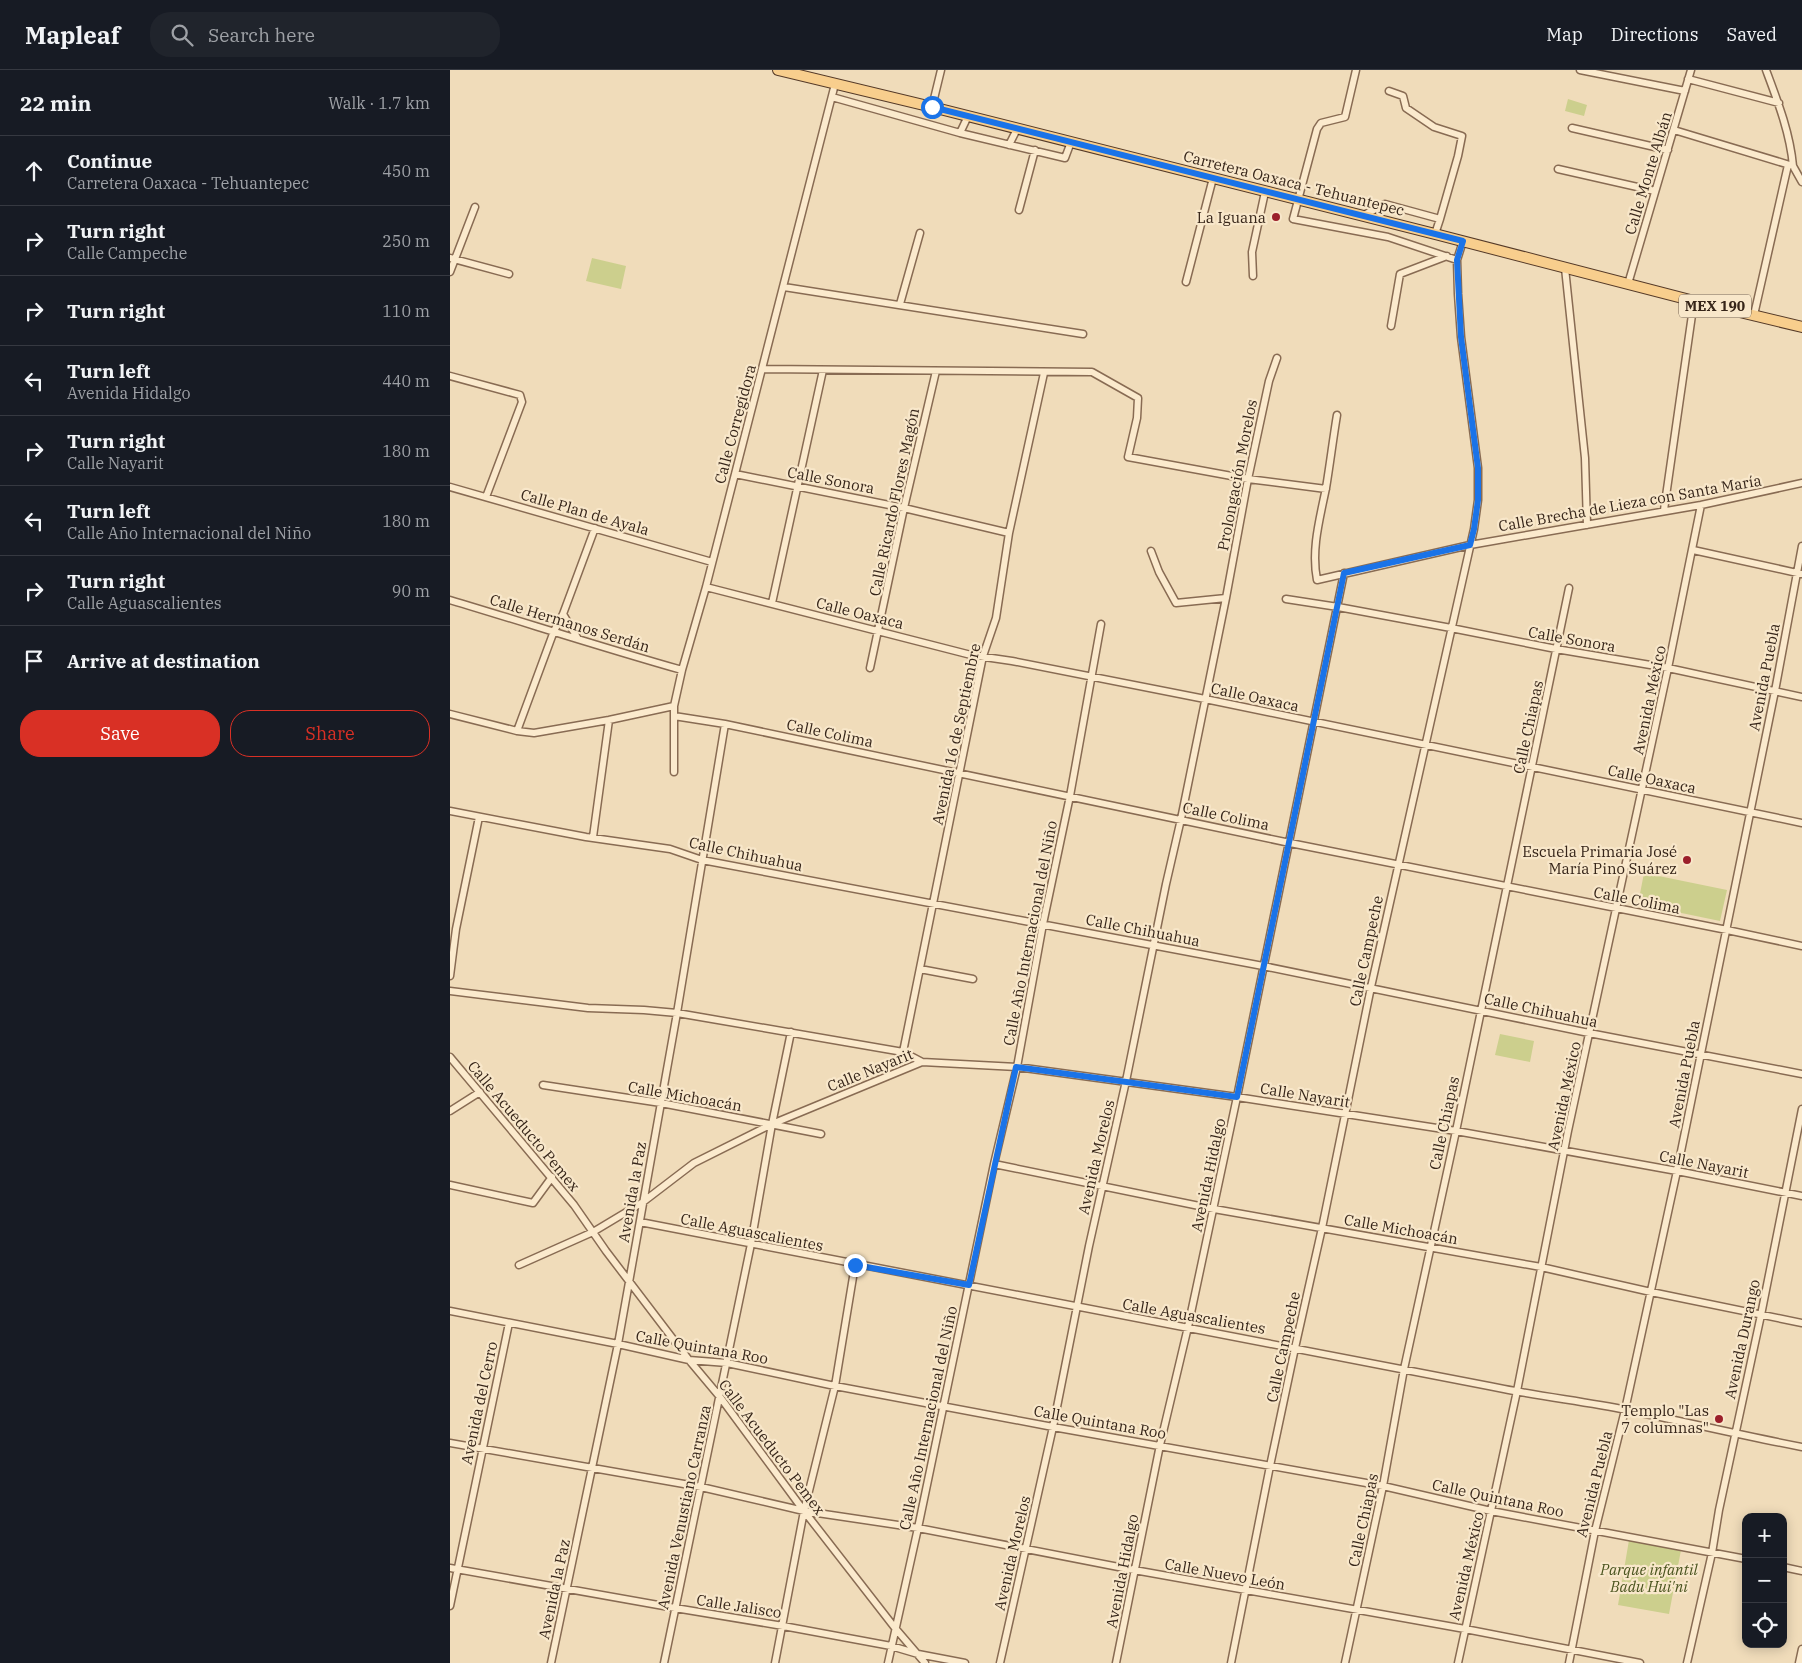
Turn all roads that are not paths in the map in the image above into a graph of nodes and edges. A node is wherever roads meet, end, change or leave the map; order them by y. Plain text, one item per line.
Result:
1 (778, 70) edge
2 (941, 70) edge
3 (1356, 70) edge
4 (1580, 70) edge
5 (1691, 70) edge
6 (1766, 70) edge
7 (807, 74) edge
8 (1688, 79) junction
9 (835, 84) junction
10 (1686, 90) junction
11 (1389, 91) dead end
12 (832, 97) junction
13 (1779, 103) junction
14 (932, 107) junction
15 (968, 116) junction
16 (1572, 128) dead end
17 (1017, 129) junction
18 (1674, 130) junction
19 (960, 133) junction
20 (1071, 142) junction
21 (1010, 144) junction
22 (1035, 150) junction
23 (1668, 150) junction
24 (1790, 166) junction
25 (1558, 168) dead end
26 (1212, 178) junction
27 (1802, 182) edge
28 (1655, 191) junction
29 (1265, 192) junction
30 (1298, 200) junction
31 (475, 207) dead end
32 (1019, 210) dead end
33 (1363, 216) junction
34 (1440, 219) junction
35 (920, 233) dead end
36 (1435, 234) junction
37 (1463, 241) junction
38 (1447, 256) junction
39 (452, 259) edge
40 (1457, 260) junction
41 (1565, 268) junction
42 (450, 272) edge
43 (509, 274) dead end
44 (1254, 276) dead end
45 (1186, 282) dead end
46 (1628, 284) junction
47 (784, 287) junction
48 (1694, 301) junction
49 (900, 304) junction
50 (1754, 315) junction
51 (1391, 326) dead end
52 (1802, 327) edge
53 (1084, 334) dead end
54 (1277, 358) dead end
55 (762, 369) junction
56 (823, 370) junction
57 (936, 371) junction
58 (1044, 373) junction
59 (450, 376) edge
60 (1337, 415) dead end
61 (735, 474) junction
62 (1248, 479) junction
63 (1802, 483) edge
64 (796, 486) junction
65 (450, 487) edge
66 (1326, 489) junction
67 (486, 497) junction
68 (1701, 505) junction
69 (904, 508) junction
70 (1664, 510) junction
71 (1587, 526) junction
72 (595, 528) junction
73 (1009, 533) junction
74 (1470, 545) junction
75 (1802, 546) edge
76 (1693, 550) junction
77 (1151, 552) dead end
78 (712, 562) junction
79 (1344, 573) junction
80 (1799, 574) edge
81 (706, 587) junction
82 (1569, 588) dead end
83 (1226, 598) junction
84 (1286, 599) dead end
85 (450, 600) edge
86 (772, 604) junction
87 (1338, 607) junction
88 (563, 614) junction
89 (1101, 624) dead end
90 (1451, 628) junction
91 (879, 630) junction
92 (554, 631) junction
93 (578, 639) junction
94 (1556, 650) junction
95 (983, 656) junction
96 (870, 668) dead end
97 (1668, 668) junction
98 (682, 670) junction
99 (1092, 677) junction
100 (1775, 691) junction
101 (1802, 697) edge
102 (1206, 699) junction
103 (674, 706) junction
104 (450, 714) edge
105 (674, 716) junction
106 (609, 720) junction
107 (1315, 723) junction
108 (725, 724) junction
109 (516, 731) junction
110 (1425, 745) junction
111 (1532, 766) junction
112 (674, 772) dead end
113 (960, 773) junction
114 (1642, 790) junction
115 (1070, 796) junction
116 (450, 811) edge
117 (1751, 811) junction
118 (479, 817) junction
119 (1181, 819) junction
120 (1802, 823) edge
121 (593, 837) junction
122 (1290, 843) junction
123 (702, 860) junction
124 (1398, 864) junction
125 (1507, 886) junction
126 (934, 903) junction
127 (1617, 909) junction
128 (1043, 924) junction
129 (1726, 930) junction
130 (1153, 945) junction
131 (1802, 946) edge
132 (1263, 966) junction
133 (920, 969) junction
134 (450, 976) edge
135 (973, 979) dead end
136 (1371, 988) junction
137 (450, 991) edge
138 (1480, 1009) junction
139 (677, 1013) junction
140 (791, 1032) junction
141 (1589, 1033) junction
142 (903, 1052) junction
143 (1700, 1055) junction
144 (450, 1057) edge
145 (922, 1062) junction
146 (1016, 1067) junction
147 (1802, 1074) edge
148 (1126, 1081) junction
149 (544, 1086) dead end
150 (480, 1092) junction
151 (1237, 1097) junction
152 (661, 1103) junction
153 (1802, 1108) edge
154 (450, 1111) edge
155 (1345, 1114) junction
156 (772, 1124) junction
157 (1456, 1131) junction
158 (821, 1134) dead end
159 (1565, 1150) junction
160 (994, 1164) junction
161 (1677, 1170) junction
162 (552, 1177) junction
163 (450, 1185) edge
164 (1102, 1185) junction
165 (1785, 1192) junction
166 (1802, 1196) edge
167 (643, 1202) junction
168 (1214, 1209) junction
169 (640, 1222) junction
170 (1322, 1228) junction
171 (593, 1232) junction
172 (751, 1244) junction
173 (1431, 1248) junction
174 (855, 1265) junction
175 (519, 1266) dead end
176 (1541, 1267) junction
177 (628, 1279) junction
178 (969, 1285) junction
179 (1651, 1292) junction
180 (1076, 1308) junction
181 (450, 1311) edge
182 (1761, 1315) junction
183 (509, 1323) junction
184 (1802, 1323) edge
185 (1188, 1327) junction
186 (618, 1344) junction
187 (1294, 1348) junction
188 (689, 1360) junction
189 (727, 1363) junction
190 (1404, 1369) junction
191 (835, 1386) junction
192 (1517, 1391) junction
193 (720, 1397) junction
194 (944, 1405) junction
195 (1625, 1410) junction
196 (1053, 1427) junction
197 (1735, 1434) junction
198 (450, 1443) edge
199 (1160, 1445) junction
200 (1802, 1447) edge
201 (483, 1449) junction
202 (1270, 1466) junction
203 (593, 1468) junction
204 (1383, 1486) junction
205 (701, 1487) junction
206 (804, 1511) junction
207 (1491, 1511) junction
208 (918, 1528) junction
209 (1595, 1531) junction
210 (1025, 1548) junction
211 (1712, 1552) junction
212 (1742, 1558) edge
213 (450, 1568) edge
214 (1787, 1568) edge
215 (458, 1569) junction
216 (1134, 1570) junction
217 (1802, 1571) edge
218 (568, 1588) junction
219 (1246, 1590) junction
220 (450, 1606) edge
221 (675, 1608) junction
222 (1357, 1610) junction
223 (783, 1626) junction
224 (895, 1628) junction
225 (1465, 1629) junction
226 (891, 1646) junction
227 (1572, 1649) junction
228 (1802, 1649) edge
229 (918, 1654) junction
230 (551, 1663) edge
231 (664, 1663) edge
232 (775, 1663) edge
233 (888, 1663) edge
234 (925, 1663) edge
235 (965, 1663) edge
236 (1000, 1663) edge
237 (1116, 1663) edge
238 (1231, 1663) edge
239 (1345, 1663) edge
240 (1458, 1663) edge
241 (1569, 1663) edge
242 (1640, 1663) edge
243 (1687, 1663) edge
244 (1799, 1663) edge

1 - 7 main road, Carretera Oaxaca - Tehuantepec / MEX 190
2 - 14 street
3 - 30 street
4 - 10 street
5 - 8 street, Calle Monte Albán
6 - 13 street
7 - 9 main road, Carretera Oaxaca - Tehuantepec / MEX 190
8 - 10 street, Calle Monte Albán
8 - 13 street
9 - 12 street, Calle Corregidora
9 - 14 main road, Carretera Oaxaca - Tehuantepec / MEX 190
10 - 18 street, Calle Monte Albán
11 - 34 street
12 - 19 street
12 - 47 street, Calle Corregidora
13 - 24 street
14 - 15 main road, Carretera Oaxaca - Tehuantepec / MEX 190
15 - 17 main road, Carretera Oaxaca - Tehuantepec / MEX 190
15 - 19 street
16 - 23 street
17 - 20 main road, Carretera Oaxaca - Tehuantepec / MEX 190
17 - 21 street
18 - 23 street, Calle Monte Albán
18 - 24 street
19 - 21 street
20 - 22 street
20 - 26 main road, Carretera Oaxaca - Tehuantepec / MEX 190
21 - 22 street
22 - 32 street
23 - 28 street, Calle Monte Albán
24 - 27 street
24 - 50 street
25 - 28 street
26 - 29 main road, Carretera Oaxaca - Tehuantepec / MEX 190
26 - 45 street
28 - 46 street, Calle Monte Albán
29 - 30 main road, Carretera Oaxaca - Tehuantepec / MEX 190
29 - 44 street
30 - 33 main road, Carretera Oaxaca - Tehuantepec / MEX 190
30 - 38 street
31 - 39 street
33 - 34 street
33 - 36 main road, Carretera Oaxaca - Tehuantepec / MEX 190
34 - 36 street
35 - 49 street
36 - 37 main road, Carretera Oaxaca - Tehuantepec / MEX 190
37 - 40 street, Calle Campeche
37 - 41 main road, Carretera Oaxaca - Tehuantepec / MEX 190
38 - 40 street
38 - 51 street
39 - 42 street
39 - 43 street
40 - 74 street, Calle Campeche
41 - 46 main road, Carretera Oaxaca - Tehuantepec / MEX 190
41 - 71 street
46 - 48 main road, Carretera Oaxaca - Tehuantepec / MEX 190
47 - 49 street
47 - 55 street, Calle Corregidora
48 - 50 main road, Carretera Oaxaca - Tehuantepec / MEX 190
48 - 70 street
49 - 53 street
50 - 52 main road, Carretera Oaxaca - Tehuantepec / MEX 190
54 - 62 street, Prolongación Morelos
55 - 56 street
55 - 61 street, Calle Corregidora
56 - 57 street
56 - 64 street
57 - 58 street
57 - 69 street, Calle Ricardo Flores Magón
58 - 62 street
58 - 73 street, Avenida 16 de Septiembre
59 - 67 street
60 - 66 street
61 - 64 street, Calle Sonora
61 - 78 street, Calle Corregidora
62 - 66 street
62 - 83 street, Prolongación Morelos
63 - 68 street, Calle Brecha de Lieza con Santa María
64 - 69 street, Calle Sonora
64 - 86 street
65 - 67 street, Calle Plan de Ayala
66 - 79 street, Calle Brecha de Lieza con Santa María
67 - 72 street, Calle Plan de Ayala
68 - 70 street, Calle Brecha de Lieza con Santa María
68 - 76 street, Avenida México
69 - 73 street, Calle Sonora
69 - 91 street, Calle Ricardo Flores Magón
70 - 71 street, Calle Brecha de Lieza con Santa María
71 - 74 street, Calle Brecha de Lieza con Santa María
72 - 78 street, Calle Plan de Ayala
72 - 88 street
73 - 95 street, Avenida 16 de Septiembre
74 - 79 street, Calle Brecha de Lieza con Santa María
74 - 90 street, Calle Campeche
75 - 80 street, Avenida Puebla
76 - 80 street
76 - 97 street, Avenida México
77 - 83 street
78 - 81 street, Calle Corregidora
79 - 87 street, Avenida Hidalgo
80 - 100 street, Avenida Puebla
81 - 86 street, Calle Oaxaca
81 - 98 street, Calle Corregidora
82 - 94 street, Calle Chiapas
83 - 102 street, Avenida Morelos
84 - 87 street, Calle Sonora
85 - 92 street, Calle Hermanos Serdán
86 - 91 street, Calle Oaxaca
87 - 90 street, Calle Sonora
87 - 107 street, Avenida Hidalgo
88 - 92 street
88 - 93 street
89 - 99 street, Calle Año Internacional del Niño
90 - 94 street, Calle Sonora
90 - 110 street, Calle Campeche
91 - 95 street, Calle Oaxaca
91 - 96 street, Calle Ricardo Flores Magón
92 - 93 street, Calle Hermanos Serdán
92 - 109 street
93 - 98 street, Calle Hermanos Serdán
94 - 97 street, Calle Sonora
94 - 111 street, Calle Chiapas
95 - 99 street, Calle Oaxaca
95 - 113 street, Avenida 16 de Septiembre
97 - 100 street, Calle Sonora
97 - 114 street, Avenida México
98 - 103 street, Calle Corregidora
99 - 102 street, Calle Oaxaca
99 - 115 street, Calle Año Internacional del Niño
100 - 101 street, Calle Sonora
100 - 117 street, Avenida Puebla
102 - 107 street, Calle Oaxaca
102 - 119 street, Avenida Morelos
103 - 105 street, Calle Corregidora
103 - 106 street
104 - 109 street
105 - 108 street, Calle Colima
105 - 112 street, Calle Corregidora
106 - 109 street
106 - 121 street
107 - 110 street, Calle Oaxaca
107 - 122 street, Avenida Hidalgo
108 - 113 street, Calle Colima
108 - 123 street, Avenida la Paz
110 - 111 street, Calle Oaxaca
110 - 124 street, Calle Campeche
111 - 114 street, Calle Oaxaca
111 - 125 street, Calle Chiapas
113 - 115 street, Calle Colima
113 - 126 street, Avenida 16 de Septiembre
114 - 117 street, Calle Oaxaca
114 - 127 street, Avenida México
115 - 119 street, Calle Colima
115 - 128 street, Calle Año Internacional del Niño
116 - 118 street, Calle Chihuahua
117 - 120 street, Calle Oaxaca
117 - 129 street, Avenida Puebla
118 - 121 street, Calle Chihuahua
118 - 134 street
119 - 122 street, Calle Colima
119 - 130 street, Avenida Morelos
121 - 123 street, Calle Chihuahua
122 - 124 street, Calle Colima
122 - 132 street, Avenida Hidalgo
123 - 126 street, Calle Chihuahua
123 - 139 street, Avenida la Paz
124 - 125 street, Calle Colima
124 - 136 street, Calle Campeche
125 - 127 street, Calle Colima
125 - 138 street, Calle Chiapas
126 - 128 street, Calle Chihuahua
126 - 133 street, Avenida 16 de Septiembre
127 - 129 street, Calle Colima
127 - 141 street, Avenida México
128 - 130 street, Calle Chihuahua
128 - 146 street, Calle Año Internacional del Niño
129 - 131 street, Calle Colima
129 - 143 street, Avenida Puebla
130 - 132 street, Calle Chihuahua
130 - 148 street, Avenida Morelos
132 - 136 street, Calle Chihuahua
132 - 151 street, Avenida Hidalgo
133 - 135 street
133 - 142 street, Avenida 16 de Septiembre
136 - 138 street, Calle Chihuahua
136 - 155 street, Calle Campeche
137 - 139 street, Calle Nayarit
138 - 141 street, Calle Chihuahua
138 - 157 street, Calle Chiapas
139 - 140 street, Calle Nayarit
139 - 152 street, Avenida la Paz
140 - 142 street, Calle Nayarit
140 - 156 street, Avenida Venustiano Carranza
141 - 143 street, Calle Chihuahua
141 - 159 street, Avenida México
142 - 145 street
143 - 147 street, Calle Chihuahua
143 - 161 street, Avenida Puebla
144 - 150 street, Calle Acueducto Pemex
145 - 146 street, Calle Nayarit
145 - 156 street, Calle Nayarit
146 - 148 street, Calle Nayarit
146 - 160 street, Calle Año Internacional del Niño
148 - 151 street, Calle Nayarit
148 - 164 street, Avenida Morelos
149 - 152 street, Calle Michoacán
150 - 154 street
150 - 162 street, Calle Acueducto Pemex
151 - 155 street, Calle Nayarit
151 - 168 street, Avenida Hidalgo
152 - 156 street, Calle Michoacán
152 - 167 street, Avenida la Paz
153 - 165 street, Avenida Durango
155 - 157 street, Calle Nayarit
155 - 170 street, Calle Campeche
156 - 158 street, Calle Michoacán
156 - 167 street, Calle Nayarit
156 - 172 street, Avenida Venustiano Carranza
157 - 159 street, Calle Nayarit
157 - 173 street, Calle Chiapas
159 - 161 street, Calle Nayarit
159 - 176 street, Avenida México
160 - 164 street, Calle Michoacán
160 - 178 street, Calle Año Internacional del Niño
161 - 165 street, Calle Nayarit
161 - 179 street, Avenida Puebla
162 - 163 street
162 - 171 street, Calle Acueducto Pemex
164 - 168 street, Calle Michoacán
164 - 180 street, Avenida Morelos
165 - 166 street, Calle Nayarit
165 - 182 street, Avenida Durango
167 - 169 street, Avenida la Paz
167 - 171 street, Calle Nayarit
168 - 170 street, Calle Michoacán
168 - 185 street, Avenida Hidalgo
169 - 172 street, Calle Aguascalientes
169 - 177 street, Avenida la Paz
170 - 173 street, Calle Michoacán
170 - 187 street, Calle Campeche
171 - 175 street, Calle Nayarit
171 - 177 street, Calle Acueducto Pemex
172 - 174 street, Calle Aguascalientes
172 - 189 street, Avenida Venustiano Carranza
173 - 176 street, Calle Michoacán
173 - 190 street, Calle Chiapas
174 - 178 street, Calle Aguascalientes
174 - 191 street
176 - 179 street, Calle Michoacán
176 - 192 street, Avenida México
177 - 186 street, Avenida la Paz
177 - 188 street, Calle Acueducto Pemex
178 - 180 street, Calle Aguascalientes
178 - 194 street, Calle Año Internacional del Niño
179 - 182 street, Calle Michoacán
179 - 195 street, Avenida Puebla
180 - 185 street, Calle Aguascalientes
180 - 196 street, Avenida Morelos
181 - 183 street, Calle Quintana Roo
182 - 184 street, Calle Michoacán
182 - 197 street, Avenida Durango
183 - 186 street, Calle Quintana Roo
183 - 201 street, Avenida del Cerro
185 - 187 street, Calle Aguascalientes
185 - 199 street, Avenida Hidalgo
186 - 188 street, Calle Quintana Roo
186 - 203 street, Avenida la Paz
187 - 190 street, Calle Aguascalientes
187 - 202 street, Calle Campeche
188 - 189 street, Calle Quintana Roo
188 - 193 street, Calle Acueducto Pemex
189 - 191 street, Calle Quintana Roo
189 - 193 street, Avenida Venustiano Carranza
190 - 192 street, Calle Aguascalientes
190 - 204 street, Calle Chiapas
191 - 194 street, Calle Quintana Roo
191 - 206 street
192 - 195 street, Calle Aguascalientes
192 - 207 street, Avenida México
193 - 205 street, Avenida Venustiano Carranza
193 - 206 street, Calle Acueducto Pemex
194 - 196 street, Calle Quintana Roo
194 - 208 street, Calle Año Internacional del Niño
195 - 197 street, Calle Aguascalientes
195 - 209 street, Avenida Puebla
196 - 199 street, Calle Quintana Roo
196 - 210 street, Avenida Morelos
197 - 200 street, Calle Aguascalientes
197 - 211 street, Avenida Durango
198 - 201 street
199 - 202 street, Calle Quintana Roo
199 - 216 street, Avenida Hidalgo
201 - 203 street
201 - 215 street, Avenida del Cerro
202 - 204 street, Calle Quintana Roo
202 - 219 street, Calle Campeche
203 - 205 street
203 - 218 street, Avenida la Paz
204 - 207 street, Calle Quintana Roo
204 - 222 street, Calle Chiapas
205 - 206 street
205 - 221 street, Avenida Venustiano Carranza
206 - 208 street, Calle Nuevo León
206 - 223 street
206 - 224 street, Calle Acueducto Pemex
207 - 209 street, Calle Quintana Roo
207 - 225 street, Avenida México
208 - 210 street, Calle Nuevo León
208 - 224 street, Calle Año Internacional del Niño
209 - 211 street, Calle Quintana Roo
209 - 227 street, Avenida Puebla
210 - 216 street, Calle Nuevo León
210 - 236 street, Avenida Morelos
211 - 212 street, Calle Quintana Roo
211 - 243 street, Avenida Durango
213 - 215 street, Calle Jalisco
214 - 217 street
215 - 218 street, Calle Jalisco
215 - 220 street, Avenida del Cerro
216 - 219 street, Calle Nuevo León
216 - 237 street, Avenida Hidalgo
218 - 221 street, Calle Jalisco
218 - 230 street, Avenida la Paz
219 - 222 street, Calle Nuevo León
219 - 238 street, Calle Campeche
221 - 223 street, Calle Jalisco
221 - 231 street, Avenida Venustiano Carranza
222 - 225 street, Calle Nuevo León
222 - 239 street, Calle Chiapas
223 - 226 street, Calle Jalisco
223 - 232 street
224 - 226 street, Calle Año Internacional del Niño
224 - 229 street, Calle Acueducto Pemex
225 - 227 street, Calle Nuevo León
225 - 240 street, Avenida México
226 - 229 street, Calle Jalisco
226 - 233 street, Calle Año Internacional del Niño
227 - 241 street, Avenida Puebla
227 - 242 street, Calle Nuevo León
228 - 244 street
229 - 234 street, Calle Acueducto Pemex
229 - 235 street, Calle Jalisco

